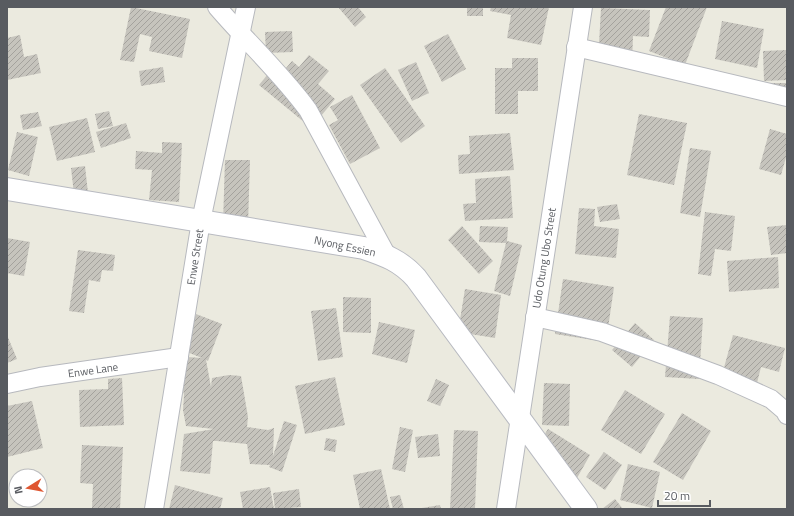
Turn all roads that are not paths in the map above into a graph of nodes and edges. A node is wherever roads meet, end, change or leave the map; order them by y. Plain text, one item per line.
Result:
1 (217, 7) edge
2 (246, 7) edge
3 (583, 7) edge
4 (241, 35) junction
5 (576, 47) junction
6 (787, 97) edge
7 (7, 189) edge
8 (201, 221) junction
9 (387, 256) junction
10 (535, 317) junction
11 (178, 357) junction
12 (7, 384) edge
13 (787, 415) edge
14 (520, 419) junction
15 (154, 509) edge
16 (506, 509) edge
17 (586, 509) edge

1 - 4 street
2 - 4 street, Enwe Street
3 - 5 street, Udo Otung Ubo Street
4 - 8 street, Enwe Street
4 - 9 street
5 - 6 street
5 - 10 street, Udo Otung Ubo Street
7 - 8 street, Nyong Essien
8 - 9 street, Nyong Essien
8 - 11 street, Enwe Street
9 - 14 street, Nyong Essien
10 - 13 street
10 - 14 street, Udo Otung Ubo Street
11 - 12 street, Enwe Lane
11 - 15 street, Enwe Street
14 - 16 street, Udo Otung Ubo Street
14 - 17 street, Nyong Essien

